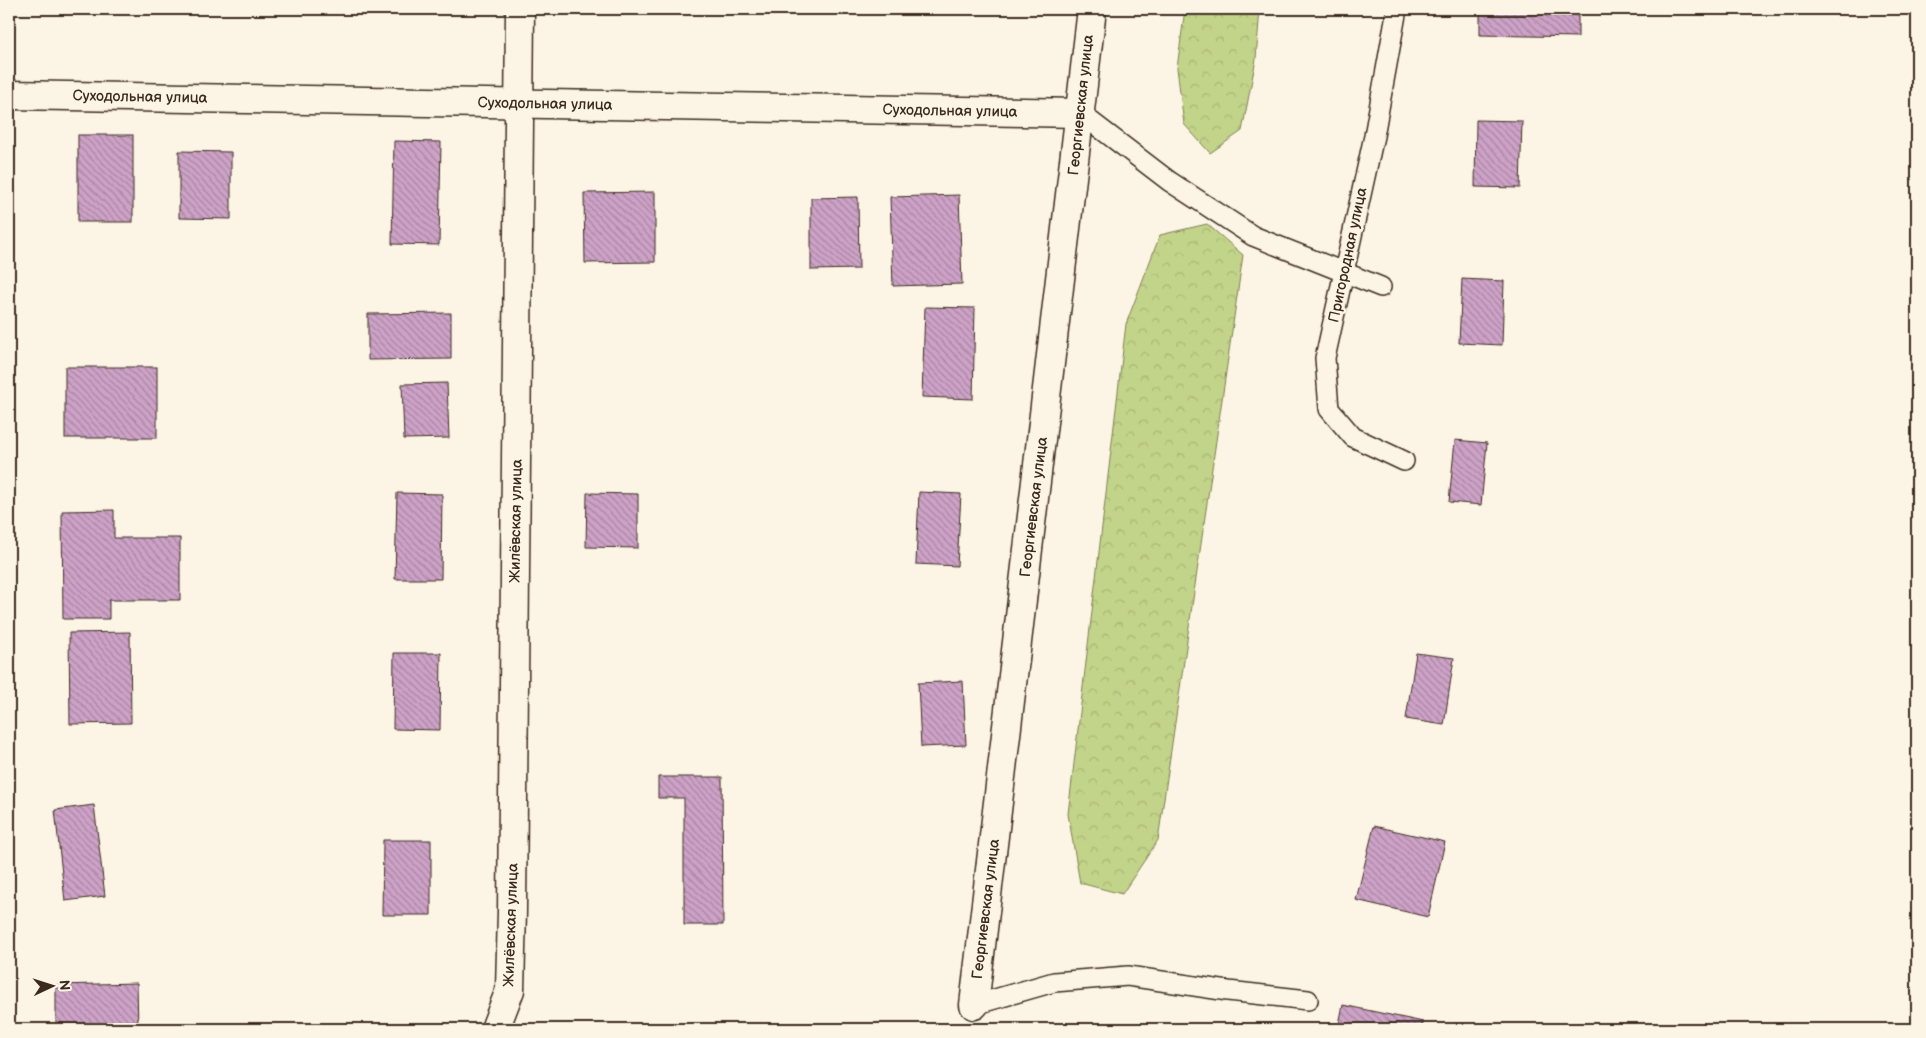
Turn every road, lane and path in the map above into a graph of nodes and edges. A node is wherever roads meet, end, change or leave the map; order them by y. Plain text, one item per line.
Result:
1 (520, 9) edge
2 (1092, 9) edge
3 (1397, 9) edge
4 (9, 95) edge
5 (520, 104) junction
6 (1080, 113) junction
7 (1344, 272) junction
8 (1382, 287) dead end
9 (1404, 461) dead end
10 (1308, 1000) dead end
11 (974, 1005) joint
12 (494, 1029) edge

1 - 5 street, Жилёвская улица
2 - 6 street, Георгиевская улица
3 - 7 lane, Пригородная улица
4 - 5 street, Суходольная улица
5 - 6 street, Суходольная улица
5 - 12 street, Жилёвская улица
6 - 7 lane
6 - 11 street, Георгиевская улица
7 - 8 lane
7 - 9 lane, Пригородная улица
10 - 11 lane

